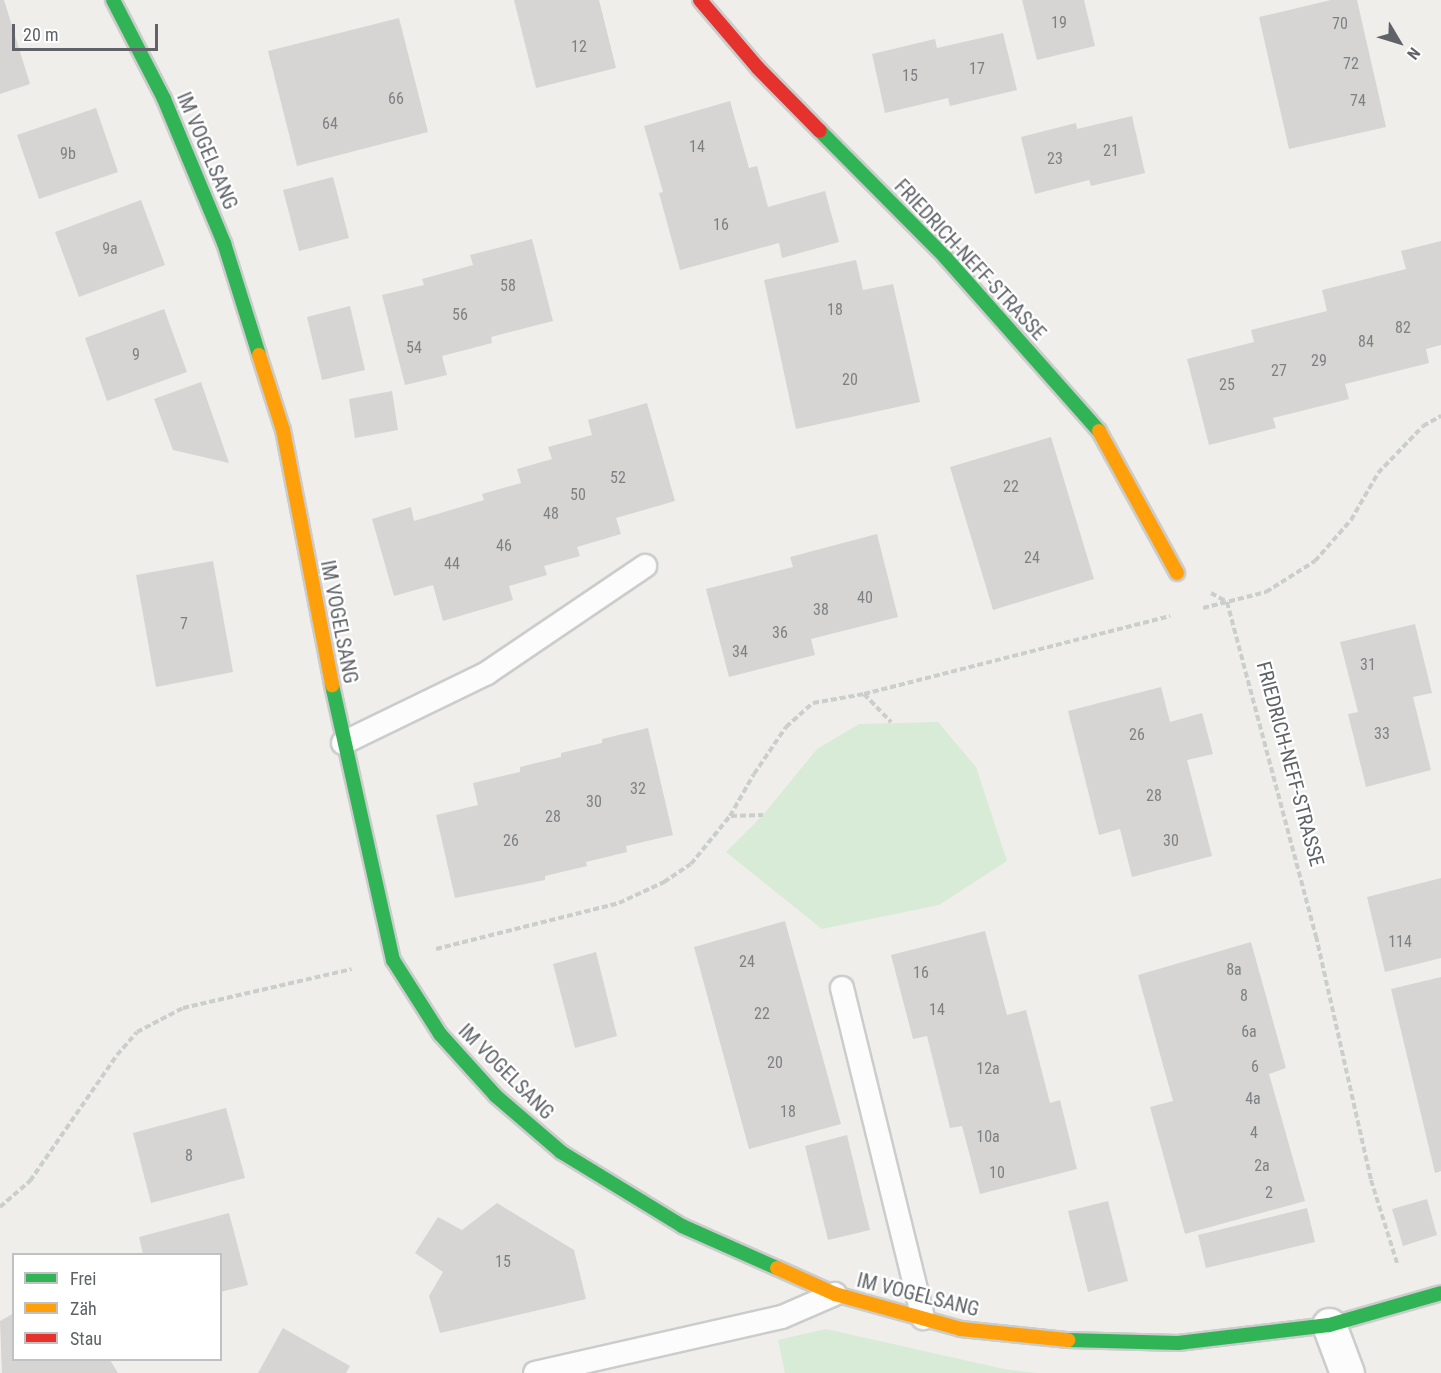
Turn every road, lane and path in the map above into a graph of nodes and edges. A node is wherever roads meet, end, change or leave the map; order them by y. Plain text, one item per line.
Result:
1 (113, 0) edge
2 (700, 0) edge
3 (1441, 416) edge
4 (645, 566) dead end
5 (1177, 573) dead end
6 (1227, 602) junction
7 (1193, 611) dead end
8 (1181, 614) dead end
9 (864, 694) junction
10 (891, 722) dead end
11 (343, 743) junction
12 (763, 815) dead end
13 (730, 816) junction
14 (393, 960) junction
15 (842, 988) dead end
16 (0, 1208) edge
17 (1441, 1293) edge
18 (835, 1294) junction
19 (1410, 1304) junction
20 (923, 1318) junction
21 (1329, 1325) junction
22 (535, 1373) edge
23 (1347, 1373) edge

1 - 11 street, IM VOGELSANG
2 - 5 street, FRIEDRICH-NEFF-STRASSE
3 - 6 path
4 - 11 lane
6 - 7 path
6 - 19 path, FRIEDRICH-NEFF-STRASSE
8 - 9 path
9 - 10 path
9 - 13 path
11 - 14 street, IM VOGELSANG
12 - 13 path
13 - 14 path
14 - 16 path
14 - 18 street, IM VOGELSANG
15 - 20 lane
17 - 19 street, IM VOGELSANG
18 - 20 street, IM VOGELSANG
18 - 22 lane
19 - 21 street, IM VOGELSANG
20 - 21 street, IM VOGELSANG
21 - 23 street

